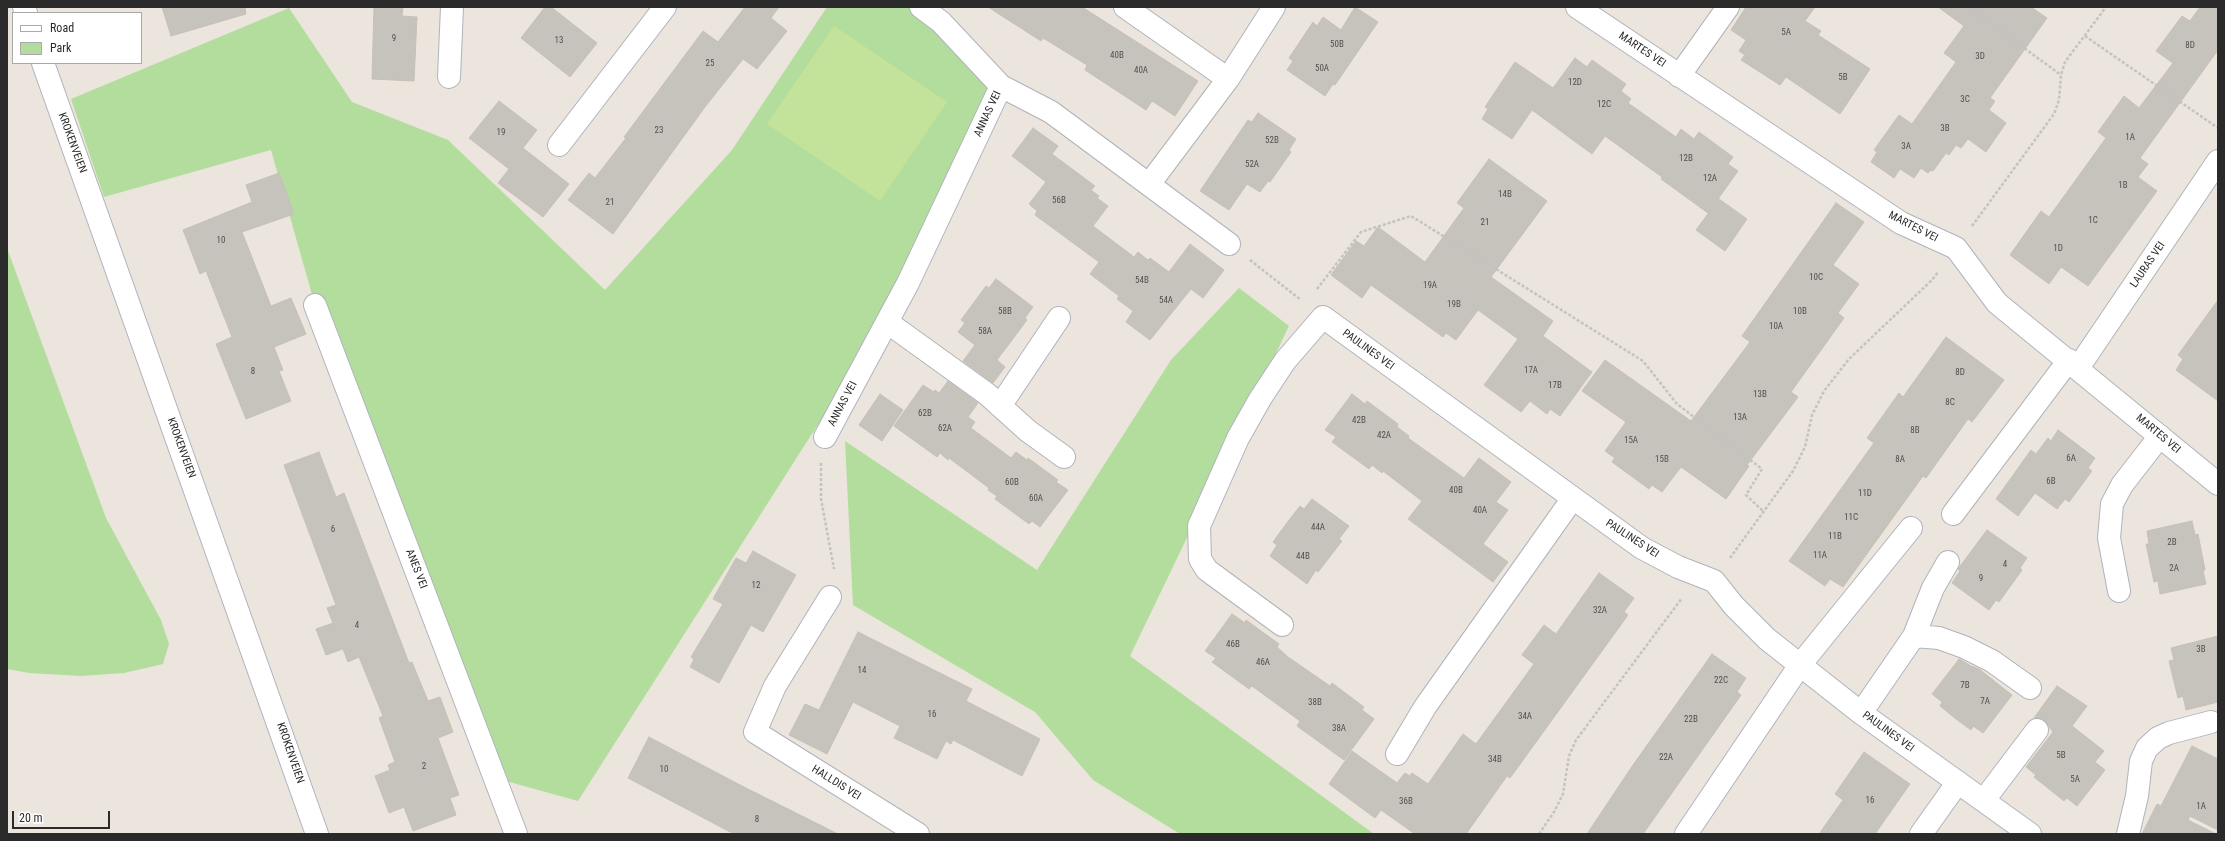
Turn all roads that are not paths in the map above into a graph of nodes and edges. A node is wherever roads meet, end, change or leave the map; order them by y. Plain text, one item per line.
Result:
1 (452, 7) edge
2 (666, 7) edge
3 (921, 7) edge
4 (1125, 7) edge
5 (1274, 7) edge
6 (1577, 7) edge
7 (1728, 7) edge
8 (43, 64) edge
9 (1680, 76) junction
10 (449, 77) dead end
11 (1228, 79) junction
12 (1001, 86) junction
13 (559, 145) dead end
14 (2218, 161) edge
15 (1150, 183) junction
16 (1230, 244) road end
17 (315, 305) dead end
18 (1059, 318) dead end
19 (887, 322) junction
20 (2074, 364) junction
21 (1000, 406) junction
22 (2160, 436) junction
23 (825, 437) road end
24 (1064, 457) dead end
25 (2218, 484) edge
26 (1573, 498) junction
27 (1953, 514) dead end
28 (1911, 528) dead end
29 (1948, 562) dead end
30 (2119, 591) dead end
31 (830, 597) road end
32 (1282, 625) dead end
33 (1914, 636) junction
34 (1800, 665) junction
35 (2030, 688) dead end
36 (1861, 713) junction
37 (2211, 722) dead end
38 (2037, 730) dead end
39 (1397, 754) dead end
40 (1958, 782) junction
41 (1984, 800) junction
42 (317, 834) edge
43 (516, 834) edge
44 (918, 834) edge
45 (1686, 834) edge
46 (1921, 834) edge
47 (2030, 834) edge
48 (2128, 834) edge

1 - 10 street
2 - 13 street
3 - 12 street, ANNAS VEI
4 - 11 street
5 - 11 street
6 - 9 street, MARTES VEI
7 - 9 street
8 - 42 street, KROKENVEIEN
9 - 20 street, MARTES VEI
11 - 15 street
12 - 15 street, ANNAS VEI
12 - 19 street, ANNAS VEI
14 - 20 street, LAURAS VEI
15 - 16 street, ANNAS VEI
17 - 43 street, ANES VEI
18 - 21 street
19 - 21 street
19 - 23 street, ANNAS VEI
20 - 22 street, MARTES VEI
20 - 27 street, LAURAS VEI
21 - 24 street
22 - 25 street, MARTES VEI
22 - 30 street
26 - 32 street, PAULINES VEI
26 - 34 street, PAULINES VEI
26 - 39 street
28 - 34 street
29 - 33 street
31 - 44 street, HALLDIS VEI
33 - 35 street
33 - 36 street
34 - 36 street, PAULINES VEI
34 - 45 street
36 - 40 street, PAULINES VEI
37 - 48 street
38 - 41 street
40 - 41 street, PAULINES VEI
40 - 46 street
41 - 47 street, PAULINES VEI

